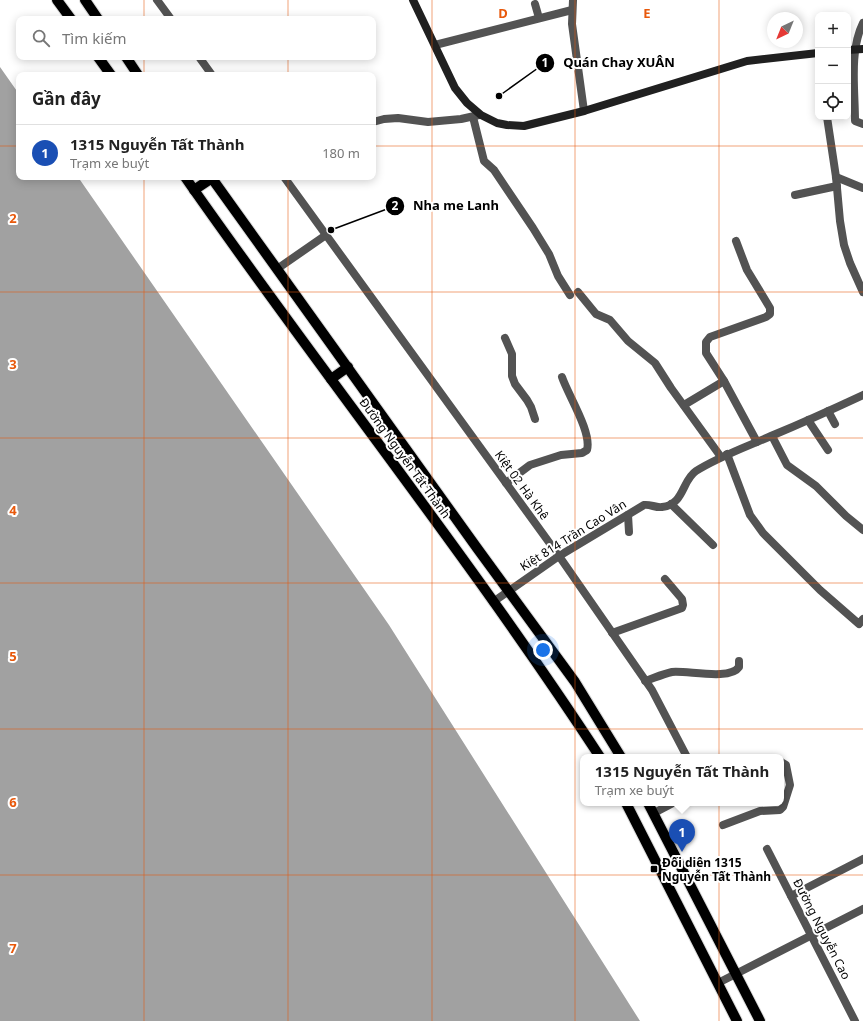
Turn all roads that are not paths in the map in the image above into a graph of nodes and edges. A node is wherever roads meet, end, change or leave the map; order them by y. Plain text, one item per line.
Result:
1 (57, 0) edge
2 (85, 0) edge
3 (157, 0) edge
4 (412, 0) edge
5 (573, 0) edge
6 (535, 4) dead end
7 (572, 10) junction
8 (69, 16) edge
9 (96, 16) edge
10 (169, 16) edge
11 (539, 18) junction
12 (863, 23) edge
13 (435, 45) junction
14 (863, 49) edge
15 (851, 50) edge
16 (815, 53) edge
17 (100, 60) edge
18 (128, 60) edge
19 (201, 60) edge
20 (109, 72) edge
21 (136, 72) edge
22 (210, 72) edge
23 (584, 112) junction
24 (477, 116) junction
25 (827, 120) edge
26 (376, 121) edge
27 (863, 124) edge
28 (836, 177) junction
29 (187, 180) edge
30 (208, 180) edge
31 (214, 180) edge
32 (286, 180) edge
33 (837, 186) junction
34 (863, 188) edge
35 (194, 190) junction
36 (795, 195) dead end
37 (326, 235) junction
38 (736, 240) dead end
39 (277, 269) junction
40 (863, 292) edge
41 (505, 338) dead end
42 (348, 367) junction
43 (562, 376) dead end
44 (331, 379) junction
45 (724, 381) junction
46 (863, 396) edge
47 (684, 405) junction
48 (828, 411) junction
49 (535, 419) dead end
50 (808, 420) junction
51 (836, 424) dead end
52 (772, 436) junction
53 (757, 442) junction
54 (828, 450) dead end
55 (724, 456) junction
56 (506, 483) junction
57 (671, 504) junction
58 (628, 515) junction
59 (863, 530) edge
60 (629, 532) dead end
61 (713, 545) dead end
62 (559, 556) junction
63 (665, 579) dead end
64 (509, 591) junction
65 (493, 602) junction
66 (863, 619) edge
67 (612, 633) junction
68 (739, 661) dead end
69 (645, 681) junction
70 (598, 754) edge
71 (619, 754) edge
72 (685, 754) edge
73 (784, 764) edge
74 (784, 804) edge
75 (628, 806) edge
76 (650, 806) edge
77 (667, 806) edge
78 (783, 806) edge
79 (654, 813) junction
80 (723, 825) dead end
81 (767, 848) dead end
82 (863, 859) edge
83 (791, 896) junction
84 (862, 911) edge
85 (812, 935) junction
86 (737, 974) junction
87 (718, 983) junction
88 (737, 1021) edge
89 (760, 1021) edge
90 (855, 1021) edge

1 - 8 main road
2 - 9 main road
3 - 10 street
4 - 13 main road
5 - 7 street
6 - 11 street
7 - 11 street
7 - 23 street
11 - 13 street
12 - 15 street
13 - 24 main road
14 - 15 main road
15 - 27 street
16 - 23 main road
17 - 20 main road
18 - 21 main road
19 - 22 street
23 - 24 main road
24 - 26 street
24 - 47 street
25 - 28 street
28 - 33 street
28 - 34 street
29 - 35 main road, Đường Nguyễn Tất Thành
30 - 35 main road
31 - 39 main road, Đường Nguyễn Tất Thành
32 - 37 street, Kiệt 02 Hà Khê
33 - 36 street
33 - 40 street
35 - 44 main road, Đường Nguyễn Tất Thành
37 - 39 street
37 - 56 street, Kiệt 02 Hà Khê
38 - 45 street
39 - 42 main road, Đường Nguyễn Tất Thành
41 - 49 street
42 - 44 main road
42 - 64 main road, Đường Nguyễn Tất Thành
43 - 56 street
44 - 65 main road, Đường Nguyễn Tất Thành
45 - 47 street
45 - 53 street
46 - 48 street
47 - 55 street
48 - 50 street
48 - 51 street
50 - 52 street
50 - 54 street
52 - 53 street
52 - 59 street
53 - 55 street
55 - 57 street
55 - 66 street
56 - 62 street, Kiệt 02 Hà Khê
57 - 58 street, Kiệt 814 Trần Cao Vân
57 - 61 street
58 - 60 street
58 - 62 street, Kiệt 814 Trần Cao Vân
62 - 64 street, Kiệt 814 Trần Cao Vân
62 - 67 street, Kiệt 02 Hà Khê
63 - 67 street
64 - 65 street, Kiệt 814 Trần Cao Vân
64 - 71 main road, Đường Nguyễn Tất Thành
65 - 70 main road, Đường Nguyễn Tất Thành
67 - 69 street, Kiệt 02 Hà Khê
68 - 69 street
69 - 72 street, Kiệt 02 Hà Khê
73 - 74 street
75 - 87 main road
76 - 79 main road
77 - 79 street
78 - 80 street
79 - 86 main road
81 - 83 street, Đường Nguyễn Cao
82 - 83 street
83 - 85 street, Đường Nguyễn Cao
84 - 85 street
85 - 86 street
85 - 90 street, Đường Nguyễn Cao
86 - 87 street
86 - 89 main road
87 - 88 main road

